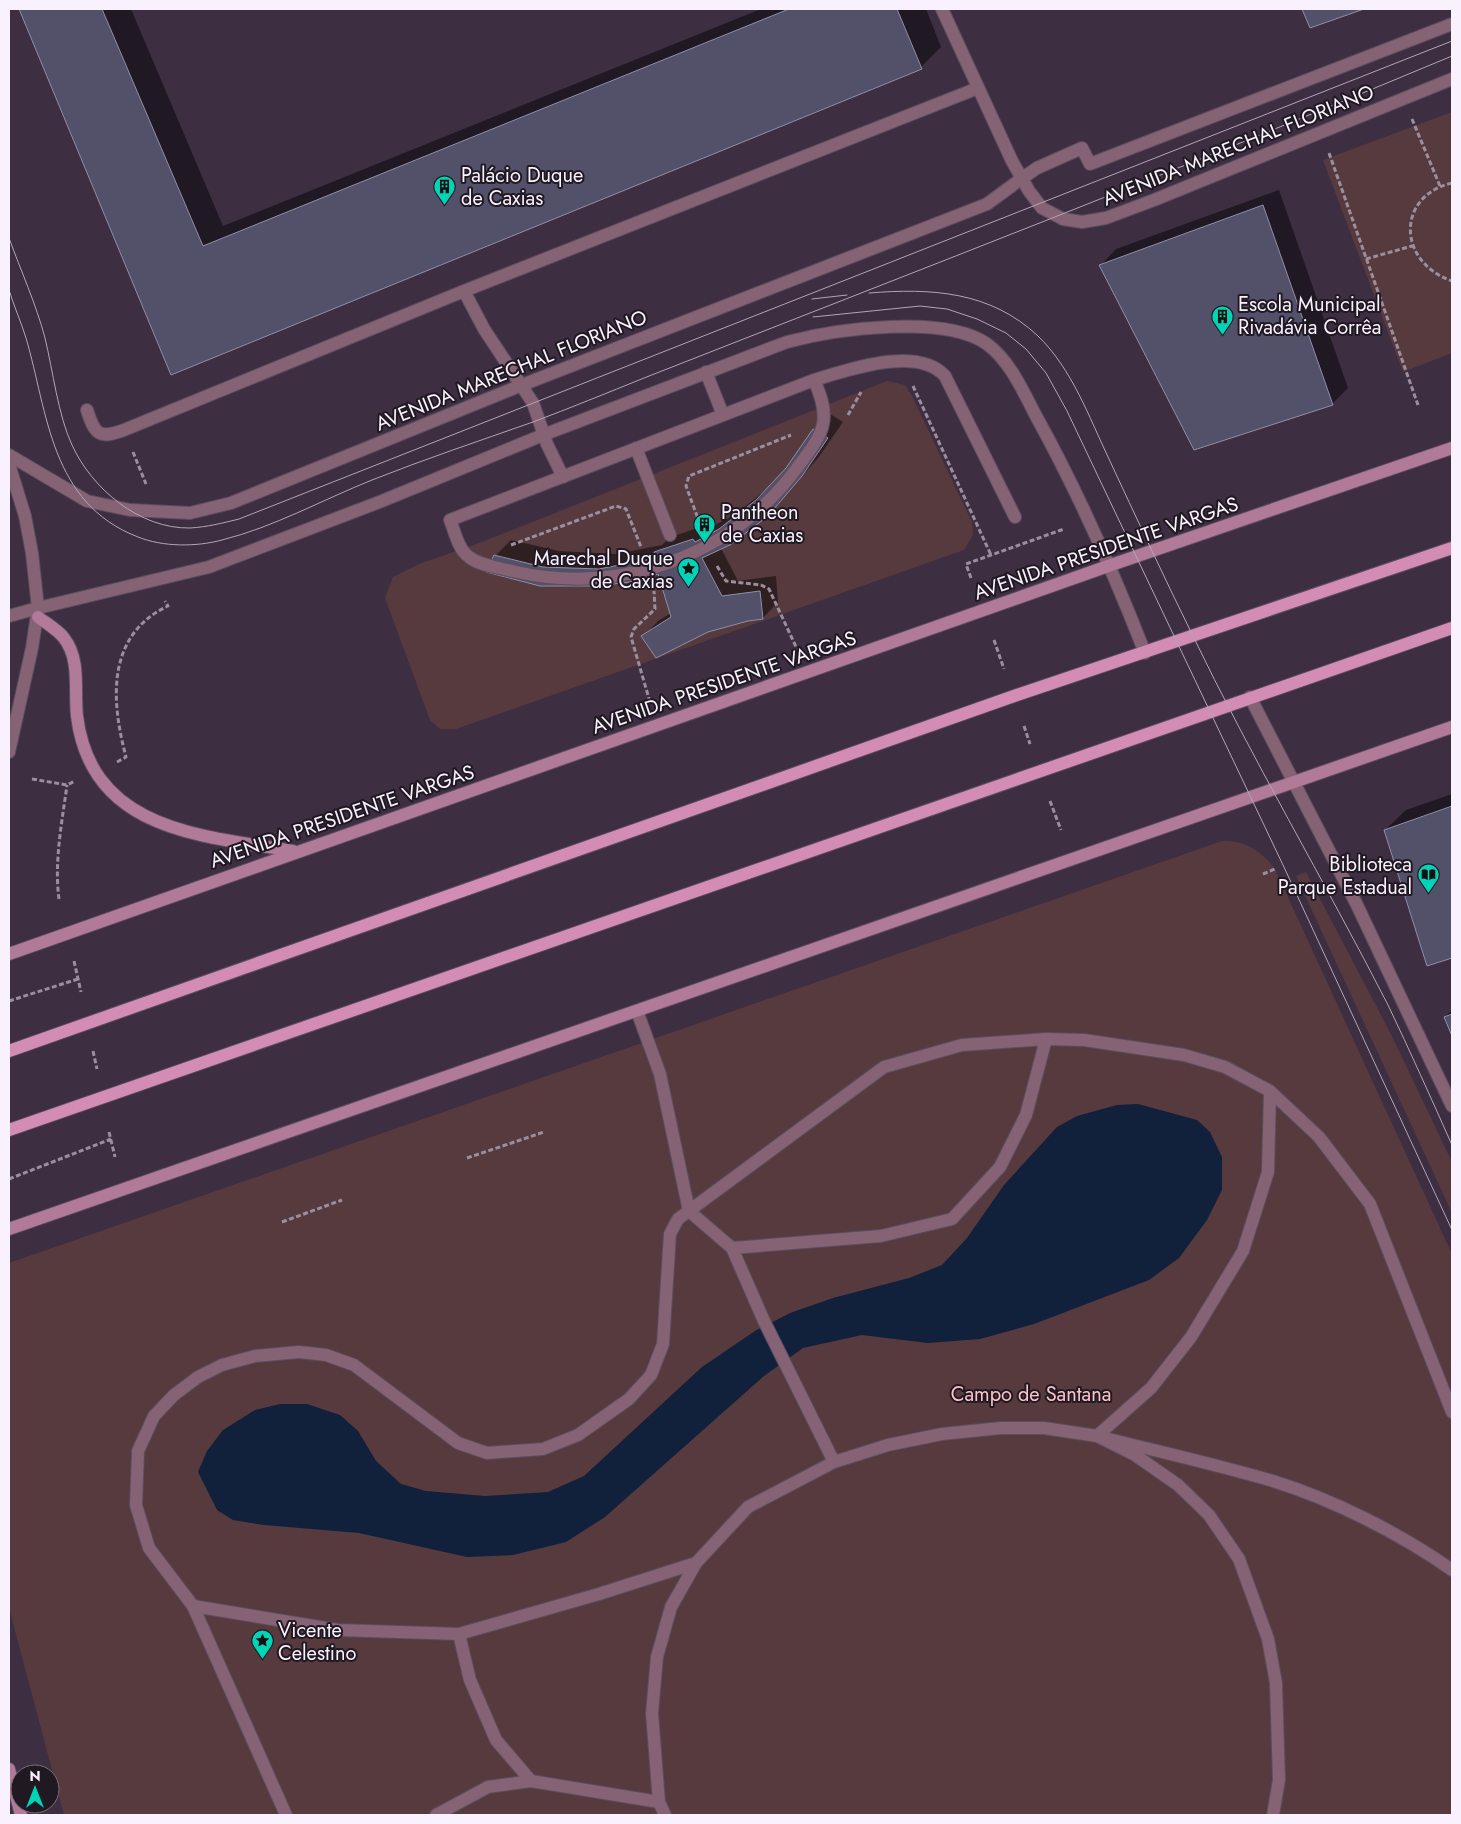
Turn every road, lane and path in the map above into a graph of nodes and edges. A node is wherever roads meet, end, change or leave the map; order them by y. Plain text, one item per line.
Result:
1 (942, 9) edge
2 (1452, 24) edge
3 (1452, 80) edge
4 (978, 88) junction
5 (1404, 99) junction
6 (1322, 133) junction
7 (1021, 178) junction
8 (1452, 183) edge
9 (1440, 186) junction
10 (1412, 246) junction
11 (1366, 259) junction
12 (1452, 281) edge
13 (464, 291) junction
14 (706, 372) junction
15 (814, 380) junction
16 (911, 382) dead end
17 (522, 385) junction
18 (862, 390) dead end
19 (1418, 405) dead end
20 (87, 410) dead end
21 (724, 415) junction
22 (823, 427) junction
23 (124, 430) junction
24 (543, 435) junction
25 (636, 448) junction
26 (1452, 448) edge
27 (9, 455) edge
28 (9, 464) edge
29 (563, 477) junction
30 (146, 484) dead end
31 (1015, 517) dead end
32 (1064, 529) dead end
33 (702, 530) dead end
34 (670, 535) dead end
35 (1452, 548) edge
36 (644, 553) dead end
37 (991, 555) junction
38 (477, 562) junction
39 (716, 562) dead end
40 (1111, 565) junction
41 (971, 578) dead end
42 (156, 580) junction
43 (653, 585) dead end
44 (38, 613) junction
45 (9, 616) edge
46 (1452, 628) edge
47 (994, 640) dead end
48 (1145, 653) junction
49 (1004, 669) dead end
50 (807, 672) junction
51 (1250, 697) junction
52 (657, 725) junction
53 (1024, 726) dead end
54 (1452, 727) edge
55 (1030, 744) dead end
56 (9, 752) edge
57 (113, 765) dead end
58 (32, 779) dead end
59 (79, 780) dead end
60 (1294, 782) junction
61 (66, 785) junction
62 (1050, 801) dead end
63 (1061, 830) dead end
64 (296, 851) junction
65 (1275, 869) dead end
66 (1263, 874) dead end
67 (59, 899) dead end
68 (9, 954) edge
69 (74, 961) dead end
70 (78, 979) junction
71 (81, 992) dead end
72 (9, 1002) edge
73 (636, 1011) junction
74 (1046, 1039) junction
75 (9, 1050) edge
76 (93, 1051) dead end
77 (96, 1068) dead end
78 (1270, 1091) junction
79 (1452, 1106) edge
80 (9, 1130) edge
81 (109, 1132) dead end
82 (544, 1132) dead end
83 (111, 1140) junction
84 (115, 1157) dead end
85 (467, 1158) dead end
86 (9, 1179) edge
87 (342, 1200) dead end
88 (689, 1211) junction
89 (282, 1222) dead end
90 (9, 1229) edge
91 (732, 1248) junction
92 (1452, 1412) edge
93 (1097, 1436) junction
94 (834, 1462) junction
95 (696, 1563) junction
96 (1452, 1570) edge
97 (193, 1606) junction
98 (459, 1634) junction
99 (9, 1769) edge
100 (530, 1781) junction
101 (659, 1802) junction
102 (21, 1815) edge
103 (286, 1815) edge
104 (436, 1815) edge
105 (665, 1815) edge
106 (1272, 1815) edge

1 - 4 street
2 - 7 street, AVENIDA MARECHAL FLORIANO
3 - 5 street, AVENIDA MARECHAL FLORIANO
4 - 7 street
4 - 13 street
5 - 6 street, AVENIDA MARECHAL FLORIANO
5 - 9 path
6 - 7 street, AVENIDA MARECHAL FLORIANO
6 - 11 path
7 - 17 street, AVENIDA MARECHAL FLORIANO
8 - 9 path
9 - 10 path
10 - 11 path
10 - 12 path
11 - 19 path
13 - 17 street
13 - 23 street
14 - 21 street
14 - 24 street
14 - 40 street
15 - 21 street
15 - 22 street
15 - 31 street
16 - 37 path
17 - 24 street
17 - 27 street, AVENIDA MARECHAL FLORIANO
18 - 22 path
20 - 23 street
21 - 25 street
22 - 33 path
22 - 38 street
23 - 30 path
24 - 29 street
24 - 42 street
25 - 29 street
25 - 34 street
26 - 40 main road, AVENIDA PRESIDENTE VARGAS
28 - 44 street
29 - 38 street
32 - 37 path
35 - 48 main road
36 - 38 path
37 - 41 path
39 - 50 path
40 - 48 street
40 - 50 main road, AVENIDA PRESIDENTE VARGAS
42 - 44 street
42 - 57 path
43 - 52 path
44 - 45 street
44 - 56 street
44 - 64 main road
46 - 51 main road
47 - 49 path
48 - 75 main road
50 - 52 main road, AVENIDA PRESIDENTE VARGAS
51 - 60 street
51 - 80 main road
52 - 64 main road, AVENIDA PRESIDENTE VARGAS
53 - 55 path
54 - 60 main road
58 - 61 path
59 - 61 path
60 - 73 main road
60 - 79 street
61 - 67 path
62 - 63 path
64 - 68 main road, AVENIDA PRESIDENTE VARGAS
65 - 66 path
69 - 70 path
70 - 71 path
70 - 72 path
73 - 88 street
73 - 90 main road
74 - 78 street
74 - 88 street
74 - 91 street
76 - 77 path
78 - 92 street
78 - 93 street
81 - 83 path
82 - 85 path
83 - 84 path
83 - 86 path
87 - 89 path
88 - 91 street
88 - 97 street
91 - 94 street
93 - 94 street
93 - 96 street
93 - 106 street
94 - 95 street
95 - 98 street
95 - 101 street
97 - 98 street
97 - 103 street
98 - 100 street
99 - 102 main road
100 - 101 street
100 - 104 street
101 - 105 street

